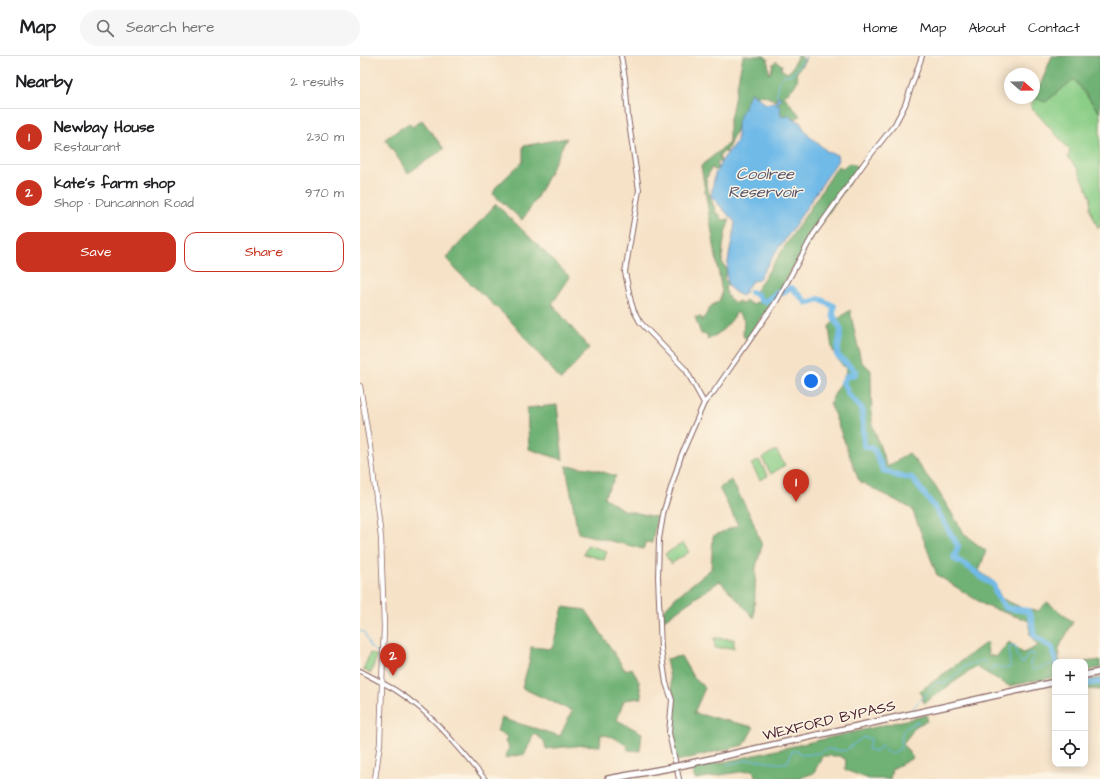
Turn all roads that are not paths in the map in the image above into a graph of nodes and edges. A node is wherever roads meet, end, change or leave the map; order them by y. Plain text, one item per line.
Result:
1 (621, 56) edge
2 (922, 56) edge
3 (360, 386) edge
4 (704, 403) junction
5 (360, 671) edge
6 (1100, 672) edge
7 (1088, 674) edge
8 (381, 682) junction
9 (1052, 683) edge
10 (375, 779) edge
11 (484, 779) edge
12 (608, 779) edge
13 (679, 779) edge

1 - 4 street
2 - 4 street
3 - 8 main road
4 - 13 street
5 - 8 street
6 - 7 highway
8 - 10 main road
8 - 11 street
9 - 12 highway, WEXFORD BYPASS, bridge

